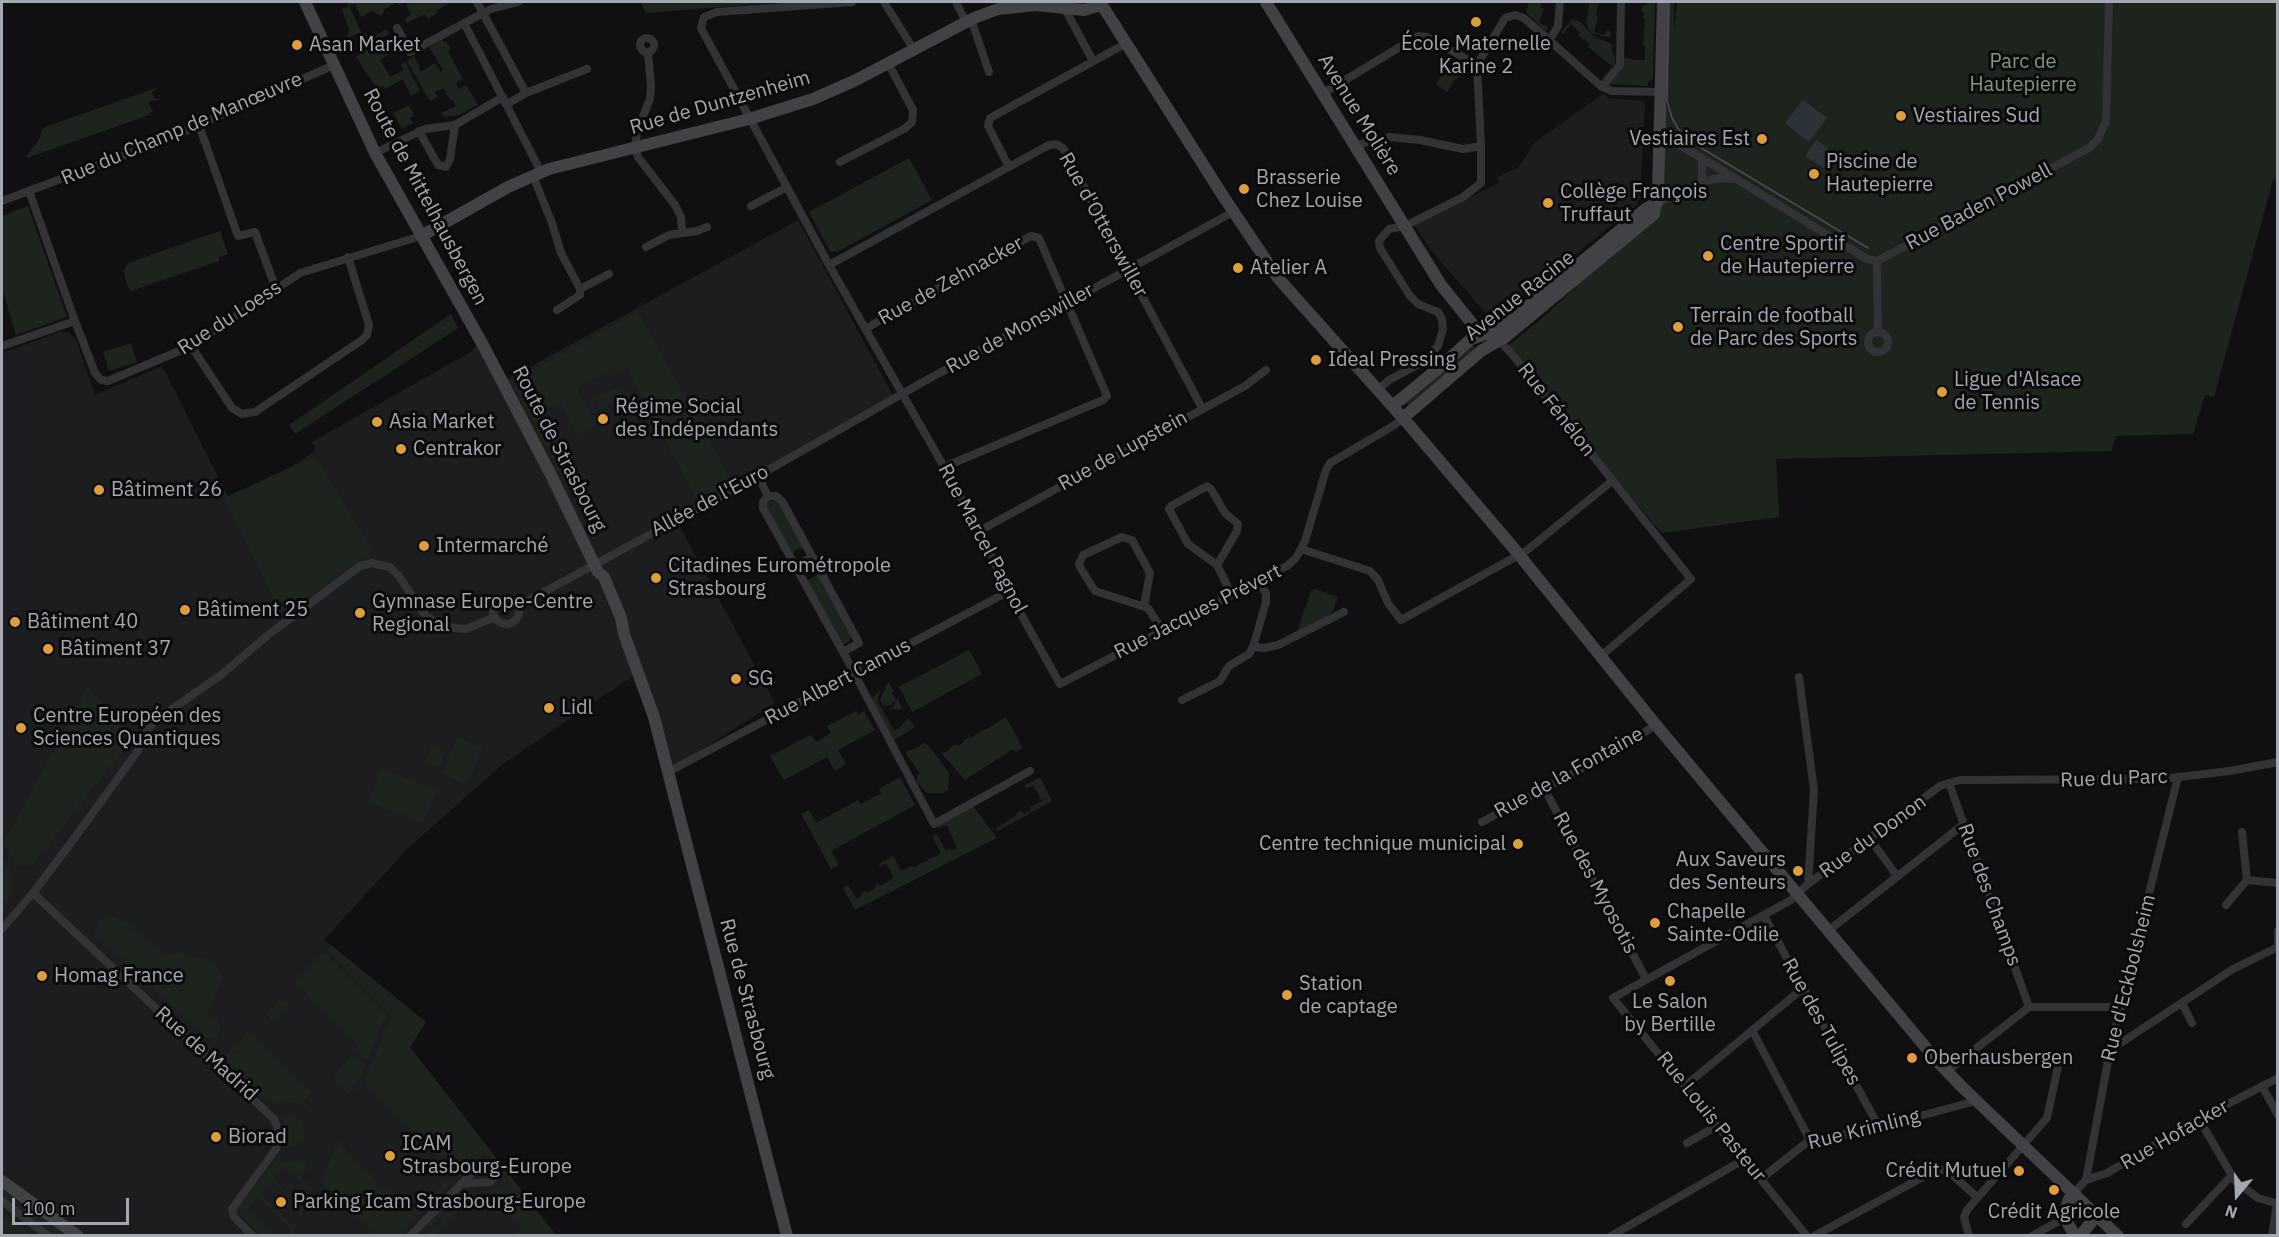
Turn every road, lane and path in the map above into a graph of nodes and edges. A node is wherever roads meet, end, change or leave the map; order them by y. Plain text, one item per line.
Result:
1 (305, 2) edge
2 (477, 2) edge
3 (518, 2) edge
4 (852, 2) edge
5 (884, 2) edge
6 (956, 2) edge
7 (1078, 2) edge
8 (1266, 2) edge
9 (1560, 2) edge
10 (1621, 2) edge
11 (1663, 2) edge
12 (2109, 2) edge
13 (1023, 3) edge
14 (1101, 3) edge
15 (1064, 7) junction
16 (484, 13) junction
17 (969, 20) junction
18 (464, 23) junction
19 (397, 28) dead end
20 (1550, 41) junction
21 (1125, 44) junction
22 (914, 50) junction
23 (648, 53) dead end
24 (1093, 61) junction
25 (888, 63) junction
26 (334, 65) junction
27 (1477, 65) junction
28 (587, 69) dead end
29 (989, 72) dead end
30 (1602, 87) junction
31 (1660, 92) junction
32 (526, 93) junction
33 (1322, 94) junction
34 (505, 100) junction
35 (748, 119) junction
36 (199, 125) junction
37 (454, 125) junction
38 (419, 131) junction
39 (1659, 134) junction
40 (1481, 146) junction
41 (1355, 147) junction
42 (635, 148) junction
43 (375, 153) junction
44 (1702, 158) junction
45 (840, 162) dead end
46 (1009, 167) junction
47 (537, 174) junction
48 (1737, 180) junction
49 (1702, 182) junction
50 (787, 187) junction
51 (29, 191) junction
52 (2, 201) edge
53 (1657, 203) junction
54 (751, 206) dead end
55 (1233, 212) junction
56 (1405, 226) junction
57 (707, 227) dead end
58 (682, 233) junction
59 (421, 236) junction
60 (646, 247) dead end
61 (348, 257) junction
62 (1877, 261) junction
63 (829, 265) junction
64 (1128, 269) junction
65 (609, 274) dead end
66 (580, 289) junction
67 (276, 290) junction
68 (1067, 302) junction
69 (557, 310) dead end
70 (75, 321) junction
71 (865, 329) junction
72 (1878, 332) dead end
73 (1487, 333) junction
74 (1498, 340) junction
75 (483, 345) joint
76 (2, 346) edge
77 (191, 346) junction
78 (1266, 370) dead end
79 (1378, 390) junction
80 (902, 395) junction
81 (1391, 405) junction
82 (1202, 408) junction
83 (1403, 418) junction
84 (944, 467) junction
85 (758, 476) junction
86 (1612, 481) junction
87 (768, 496) junction
88 (979, 531) junction
89 (1302, 549) junction
90 (1519, 555) junction
91 (813, 557) junction
92 (1217, 565) junction
93 (795, 566) junction
94 (597, 568) junction
95 (1260, 582) junction
96 (1007, 589) junction
97 (1232, 595) junction
98 (518, 606) junction
99 (1144, 606) junction
100 (1344, 612) dead end
101 (495, 617) junction
102 (1162, 630) junction
103 (1252, 647) junction
104 (843, 652) junction
105 (1601, 656) junction
106 (855, 673) junction
107 (1799, 677) dead end
108 (1060, 684) joint
109 (1182, 700) dead end
110 (1656, 725) junction
111 (2277, 762) edge
112 (1030, 771) dead end
113 (668, 772) junction
114 (2178, 777) junction
115 (1949, 783) junction
116 (1544, 788) junction
117 (1482, 822) dead end
118 (1964, 824) junction
119 (2242, 832) dead end
120 (1870, 839) junction
121 (1898, 876) junction
122 (2247, 880) junction
123 (2277, 883) edge
124 (1808, 884) junction
125 (33, 893) junction
126 (1799, 894) junction
127 (2226, 905) dead end
128 (1764, 916) junction
129 (2, 929) edge
130 (1828, 931) junction
131 (2277, 931) edge
132 (2277, 945) edge
133 (1646, 979) junction
134 (1802, 989) junction
135 (1613, 998) joint
136 (2182, 1003) junction
137 (2029, 1007) junction
138 (2120, 1007) junction
139 (2192, 1023) dead end
140 (1752, 1030) junction
141 (2110, 1050) junction
142 (2060, 1057) dead end
143 (1946, 1072) junction
144 (2277, 1078) edge
145 (1685, 1086) junction
146 (2262, 1086) junction
147 (1976, 1101) junction
148 (2277, 1115) edge
149 (2199, 1119) junction
150 (1717, 1126) junction
151 (1879, 1127) junction
152 (1811, 1142) junction
153 (1687, 1143) dead end
154 (2024, 1145) junction
155 (1745, 1159) junction
156 (2231, 1176) junction
157 (1762, 1178) junction
158 (2086, 1180) junction
159 (2, 1181) edge
160 (461, 1184) dead end
161 (2074, 1193) junction
162 (1977, 1197) junction
163 (2, 1201) edge
164 (2277, 1204) edge
165 (2097, 1215) junction
166 (2066, 1217) junction
167 (2187, 1224) dead end
168 (1613, 1235) edge
169 (48, 1236) edge
170 (78, 1236) edge
171 (253, 1236) edge
172 (410, 1236) edge
173 (787, 1236) edge
174 (1807, 1236) edge
175 (1814, 1236) edge
176 (1969, 1236) edge
177 (2032, 1236) edge
178 (2075, 1236) edge
179 (2080, 1236) edge
180 (2118, 1236) edge
181 (2272, 1236) edge

1 - 26 main road, Route de Mittelhausbergen
2 - 16 street
3 - 16 street
4 - 35 street, Rue Marcel Pagnol
5 - 22 street
6 - 17 street
7 - 15 main road, Rue de Duntzenheim
8 - 33 main road, Avenue Molière
9 - 20 street
10 - 30 street
11 - 31 main road
12 - 62 street, Rue Baden Powell
13 - 15 main road, Rue de Duntzenheim
13 - 17 main road, Rue de Duntzenheim
14 - 15 main road, Rue de Duntzenheim
14 - 21 main road
15 - 24 street
16 - 18 street
16 - 32 street
17 - 22 main road, Rue de Duntzenheim
17 - 29 street
18 - 19 street
18 - 34 street
20 - 27 street
20 - 30 street
21 - 24 street
21 - 55 main road
22 - 25 main road, Rue de Duntzenheim
23 - 42 street
24 - 46 street
25 - 35 main road, Rue de Duntzenheim
25 - 45 street
26 - 36 street, Rue du Champ de Manœuvre
26 - 43 main road, Route de Mittelhausbergen
27 - 33 street
27 - 40 street
28 - 32 street
30 - 31 street
31 - 39 main road
32 - 34 street
33 - 41 main road, Avenue Molière
34 - 37 street
34 - 47 street
35 - 42 main road, Rue de Duntzenheim
35 - 50 street, Rue Marcel Pagnol
36 - 51 street, Rue du Champ de Manœuvre
36 - 67 street
37 - 38 street
37 - 38 street
38 - 43 street
39 - 44 street
39 - 53 main road
40 - 41 street
40 - 56 street
41 - 56 main road, Avenue Molière
42 - 47 main road, Rue de Duntzenheim
42 - 58 street
43 - 59 main road, Route de Mittelhausbergen
44 - 48 street
44 - 49 street
46 - 63 street, Rue d'Otterswiller
46 - 64 street, Rue d'Otterswiller
47 - 59 main road, Rue de Duntzenheim
47 - 66 street
48 - 49 street
48 - 62 street
49 - 53 street
50 - 54 street
50 - 63 street, Rue Marcel Pagnol
51 - 52 street, Rue du Champ de Manœuvre
51 - 70 street
53 - 73 main road, Avenue Racine
53 - 74 main road, Avenue Racine
55 - 64 street, Rue de Monswiller
55 - 79 main road
56 - 73 main road, Avenue Molière
56 - 79 street
57 - 58 street
58 - 60 street
59 - 61 street, Rue du Loess
59 - 75 main road, Route de Mittelhausbergen
61 - 67 street, Rue du Loess
61 - 77 street
62 - 72 street
63 - 71 street, Rue Marcel Pagnol
64 - 68 street, Rue de Monswiller
64 - 82 street, Rue d'Otterswiller
65 - 66 street
66 - 69 street
67 - 77 street, Rue du Loess
68 - 71 street, Rue de Zehnacker
68 - 80 street, Rue de Monswiller
68 - 84 street
70 - 76 street
70 - 77 street, Rue du Loess
71 - 80 street, Rue Marcel Pagnol
73 - 74 main road, Avenue Molière
73 - 81 main road, Avenue Racine
74 - 83 main road, Avenue Racine
74 - 86 street, Rue Fénélon
75 - 94 main road, Route de Strasbourg
78 - 82 street, Rue de Lupstein
79 - 81 main road
80 - 84 street, Rue Marcel Pagnol
80 - 85 street, Allée de l'Euro
81 - 83 main road
82 - 88 street, Rue de Lupstein
83 - 89 street, Rue Jacques Prévert
83 - 90 main road
84 - 88 street, Rue Marcel Pagnol
85 - 87 street
85 - 94 street, Allée de l'Euro
86 - 90 street
86 - 105 street, Rue Fénélon
87 - 91 street
87 - 93 street
88 - 96 street, Rue Marcel Pagnol
89 - 90 street
89 - 95 street, Rue Jacques Prévert
90 - 105 main road
91 - 93 street
91 - 104 street
92 - 92 street
92 - 97 street
93 - 104 street
94 - 98 street, Allée de l'Euro
94 - 113 main road, Route de Strasbourg
95 - 97 street, Rue Jacques Prévert
95 - 103 street
96 - 106 street, Rue Albert Camus
96 - 108 street, Rue Marcel Pagnol
97 - 102 street, Rue Jacques Prévert
98 - 101 street, Allée de l'Euro
98 - 101 street, Allée de l'Euro
99 - 99 street
99 - 102 street
100 - 103 street
101 - 125 street, Allée de l'Euro
102 - 108 street, Rue Jacques Prévert
103 - 109 street
104 - 106 street
105 - 110 main road
106 - 112 street
106 - 113 street, Rue Albert Camus
107 - 124 street
110 - 116 street, Rue de la Fontaine
110 - 126 main road
111 - 114 street, Rue du Parc
113 - 173 main road, Rue de Strasbourg
114 - 115 street, Rue du Parc
114 - 138 street, Rue d'Eckbolsheim
115 - 118 street, Rue des Champs
115 - 120 street, Rue du Donon
116 - 117 street, Rue de la Fontaine
116 - 133 street, Rue des Myosotis
118 - 121 street
118 - 137 street, Rue des Champs
119 - 122 street
120 - 121 street
120 - 124 street, Rue du Donon
121 - 130 street
122 - 123 street
122 - 127 street
124 - 126 street, Rue du Donon
125 - 129 street
125 - 171 street, Rue de Madrid
126 - 128 street, Rue du Donon
126 - 130 main road
128 - 133 street, Rue du Donon
128 - 134 street, Rue des Tulipes
130 - 143 main road
131 - 132 street
132 - 136 street
133 - 135 street, Rue du Donon
134 - 140 street
134 - 151 street, Rue des Tulipes
135 - 145 street, Rue Louis Pasteur
136 - 139 street
136 - 141 street
137 - 138 street
137 - 143 street
138 - 141 street, Rue d'Eckbolsheim
140 - 145 street
140 - 152 street
141 - 158 street, Rue d'Eckbolsheim
142 - 154 street
143 - 147 main road
144 - 146 street, Rue Hofacker
145 - 150 street, Rue Louis Pasteur
146 - 148 street
146 - 149 street, Rue Hofacker
147 - 151 street, Rue Krimling
147 - 154 main road
149 - 156 street
149 - 158 street, Rue Hofacker
150 - 153 street
150 - 155 street, Rue Louis Pasteur
151 - 152 street, Rue Krimling
152 - 157 street, Rue Krimling
154 - 161 main road
154 - 162 street
155 - 157 street, Rue Louis Pasteur
155 - 168 street
156 - 164 street
156 - 167 street
157 - 174 street, Rue Louis Pasteur
158 - 161 street, Rue Hofacker
159 - 170 main road
160 - 172 street
161 - 165 main road
161 - 166 main road
162 - 175 street
162 - 176 street
163 - 169 street
164 - 181 street
165 - 179 main road
165 - 180 main road
166 - 177 street
166 - 178 main road

